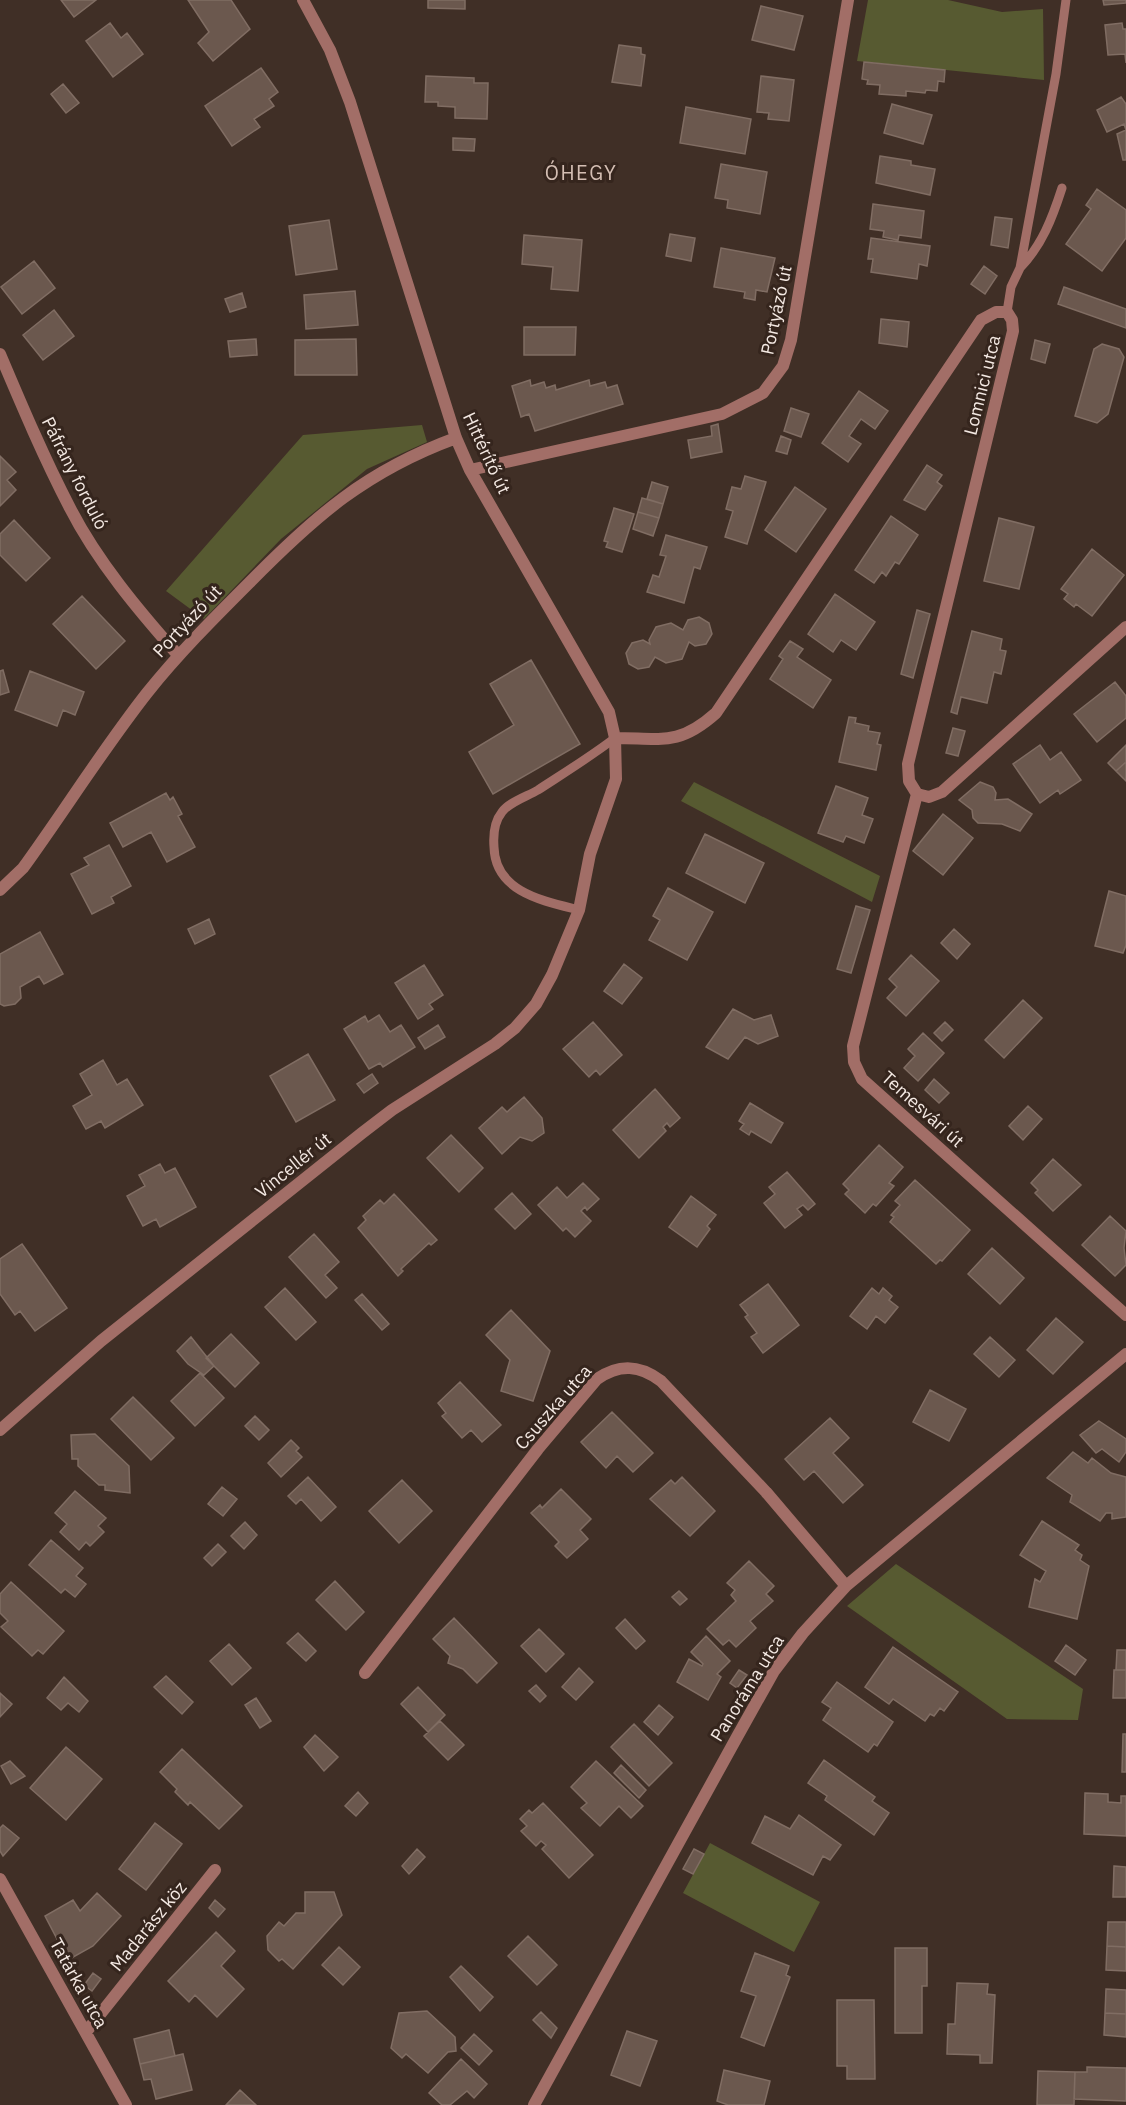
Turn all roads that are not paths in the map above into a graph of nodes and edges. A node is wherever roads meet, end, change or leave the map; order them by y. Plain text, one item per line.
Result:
1 (303, 0) edge
2 (848, 0) edge
3 (1066, 0) edge
4 (1062, 189) dead end
5 (1020, 268) junction
6 (1007, 312) junction
7 (0, 354) edge
8 (456, 438) junction
9 (470, 470) junction
10 (1126, 627) edge
11 (178, 655) junction
12 (615, 738) junction
13 (916, 794) junction
14 (0, 890) edge
15 (579, 910) junction
16 (1126, 1315) edge
17 (1126, 1354) edge
18 (0, 1430) edge
19 (846, 1586) junction
20 (365, 1673) dead end
21 (215, 1870) dead end
22 (0, 1879) edge
23 (86, 2032) junction
24 (126, 2105) edge
25 (534, 2105) edge

1 - 8 street, Hittérítő út
2 - 9 street, Portyázó út
3 - 5 lane
4 - 5 lane
5 - 6 lane
6 - 12 street, Lomnici utca
6 - 13 street, Lomnici utca
7 - 11 street, Páfrány forduló
8 - 9 street, Hittérítő út
8 - 11 street, Portyázó út
9 - 12 street, Hittérítő út
10 - 13 street
11 - 14 street, Portyázó út
12 - 15 street, Hittérítő út
12 - 15 lane
13 - 16 street, Temesvári út
15 - 18 street, Vincellér út
17 - 19 street, Panoráma utca
19 - 20 street, Csuszka utca
19 - 25 street, Panoráma utca
21 - 23 street, Madarász köz
22 - 23 street, Tatárka utca
23 - 24 street, Tatárka utca

